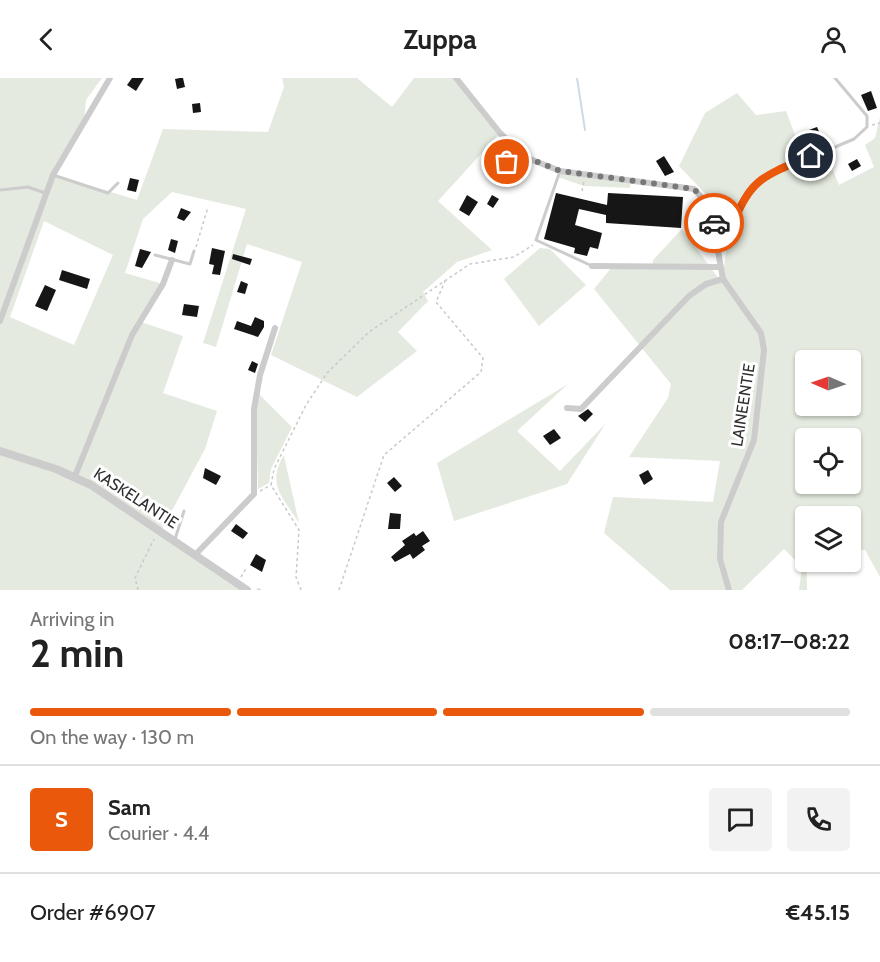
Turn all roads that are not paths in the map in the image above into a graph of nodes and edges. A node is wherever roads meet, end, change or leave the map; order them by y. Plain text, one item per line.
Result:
1 (110, 78) edge
2 (456, 78) edge
3 (835, 78) edge
4 (525, 157) junction
5 (507, 162) dead end
6 (560, 171) junction
7 (53, 175) junction
8 (118, 183) dead end
9 (0, 190) edge
10 (46, 194) junction
11 (717, 246) junction
12 (195, 251) road end
13 (155, 255) dead end
14 (172, 260) junction
15 (592, 267) joint
16 (719, 267) junction
17 (723, 279) junction
18 (0, 321) edge
19 (275, 328) dead end
20 (567, 408) dead end
21 (0, 451) edge
22 (75, 476) junction
23 (184, 511) dead end
24 (174, 541) junction
25 (195, 555) junction
26 (247, 590) edge
27 (729, 590) edge

1 - 7 street
2 - 4 street, LAINEENTIE
3 - 11 lane
4 - 5 lane
4 - 6 street, LAINEENTIE
6 - 11 street, LAINEENTIE
6 - 15 lane
7 - 8 lane
7 - 10 street
9 - 10 lane
10 - 18 street
11 - 16 street, LAINEENTIE
12 - 14 lane
13 - 14 lane
14 - 22 street
15 - 16 street
16 - 17 street, LAINEENTIE
17 - 20 street
17 - 27 street, LAINEENTIE
19 - 25 street
21 - 22 street, KASKELANTIE
22 - 24 street, KASKELANTIE
23 - 24 lane
24 - 25 street, KASKELANTIE
25 - 26 street, KASKELANTIE

